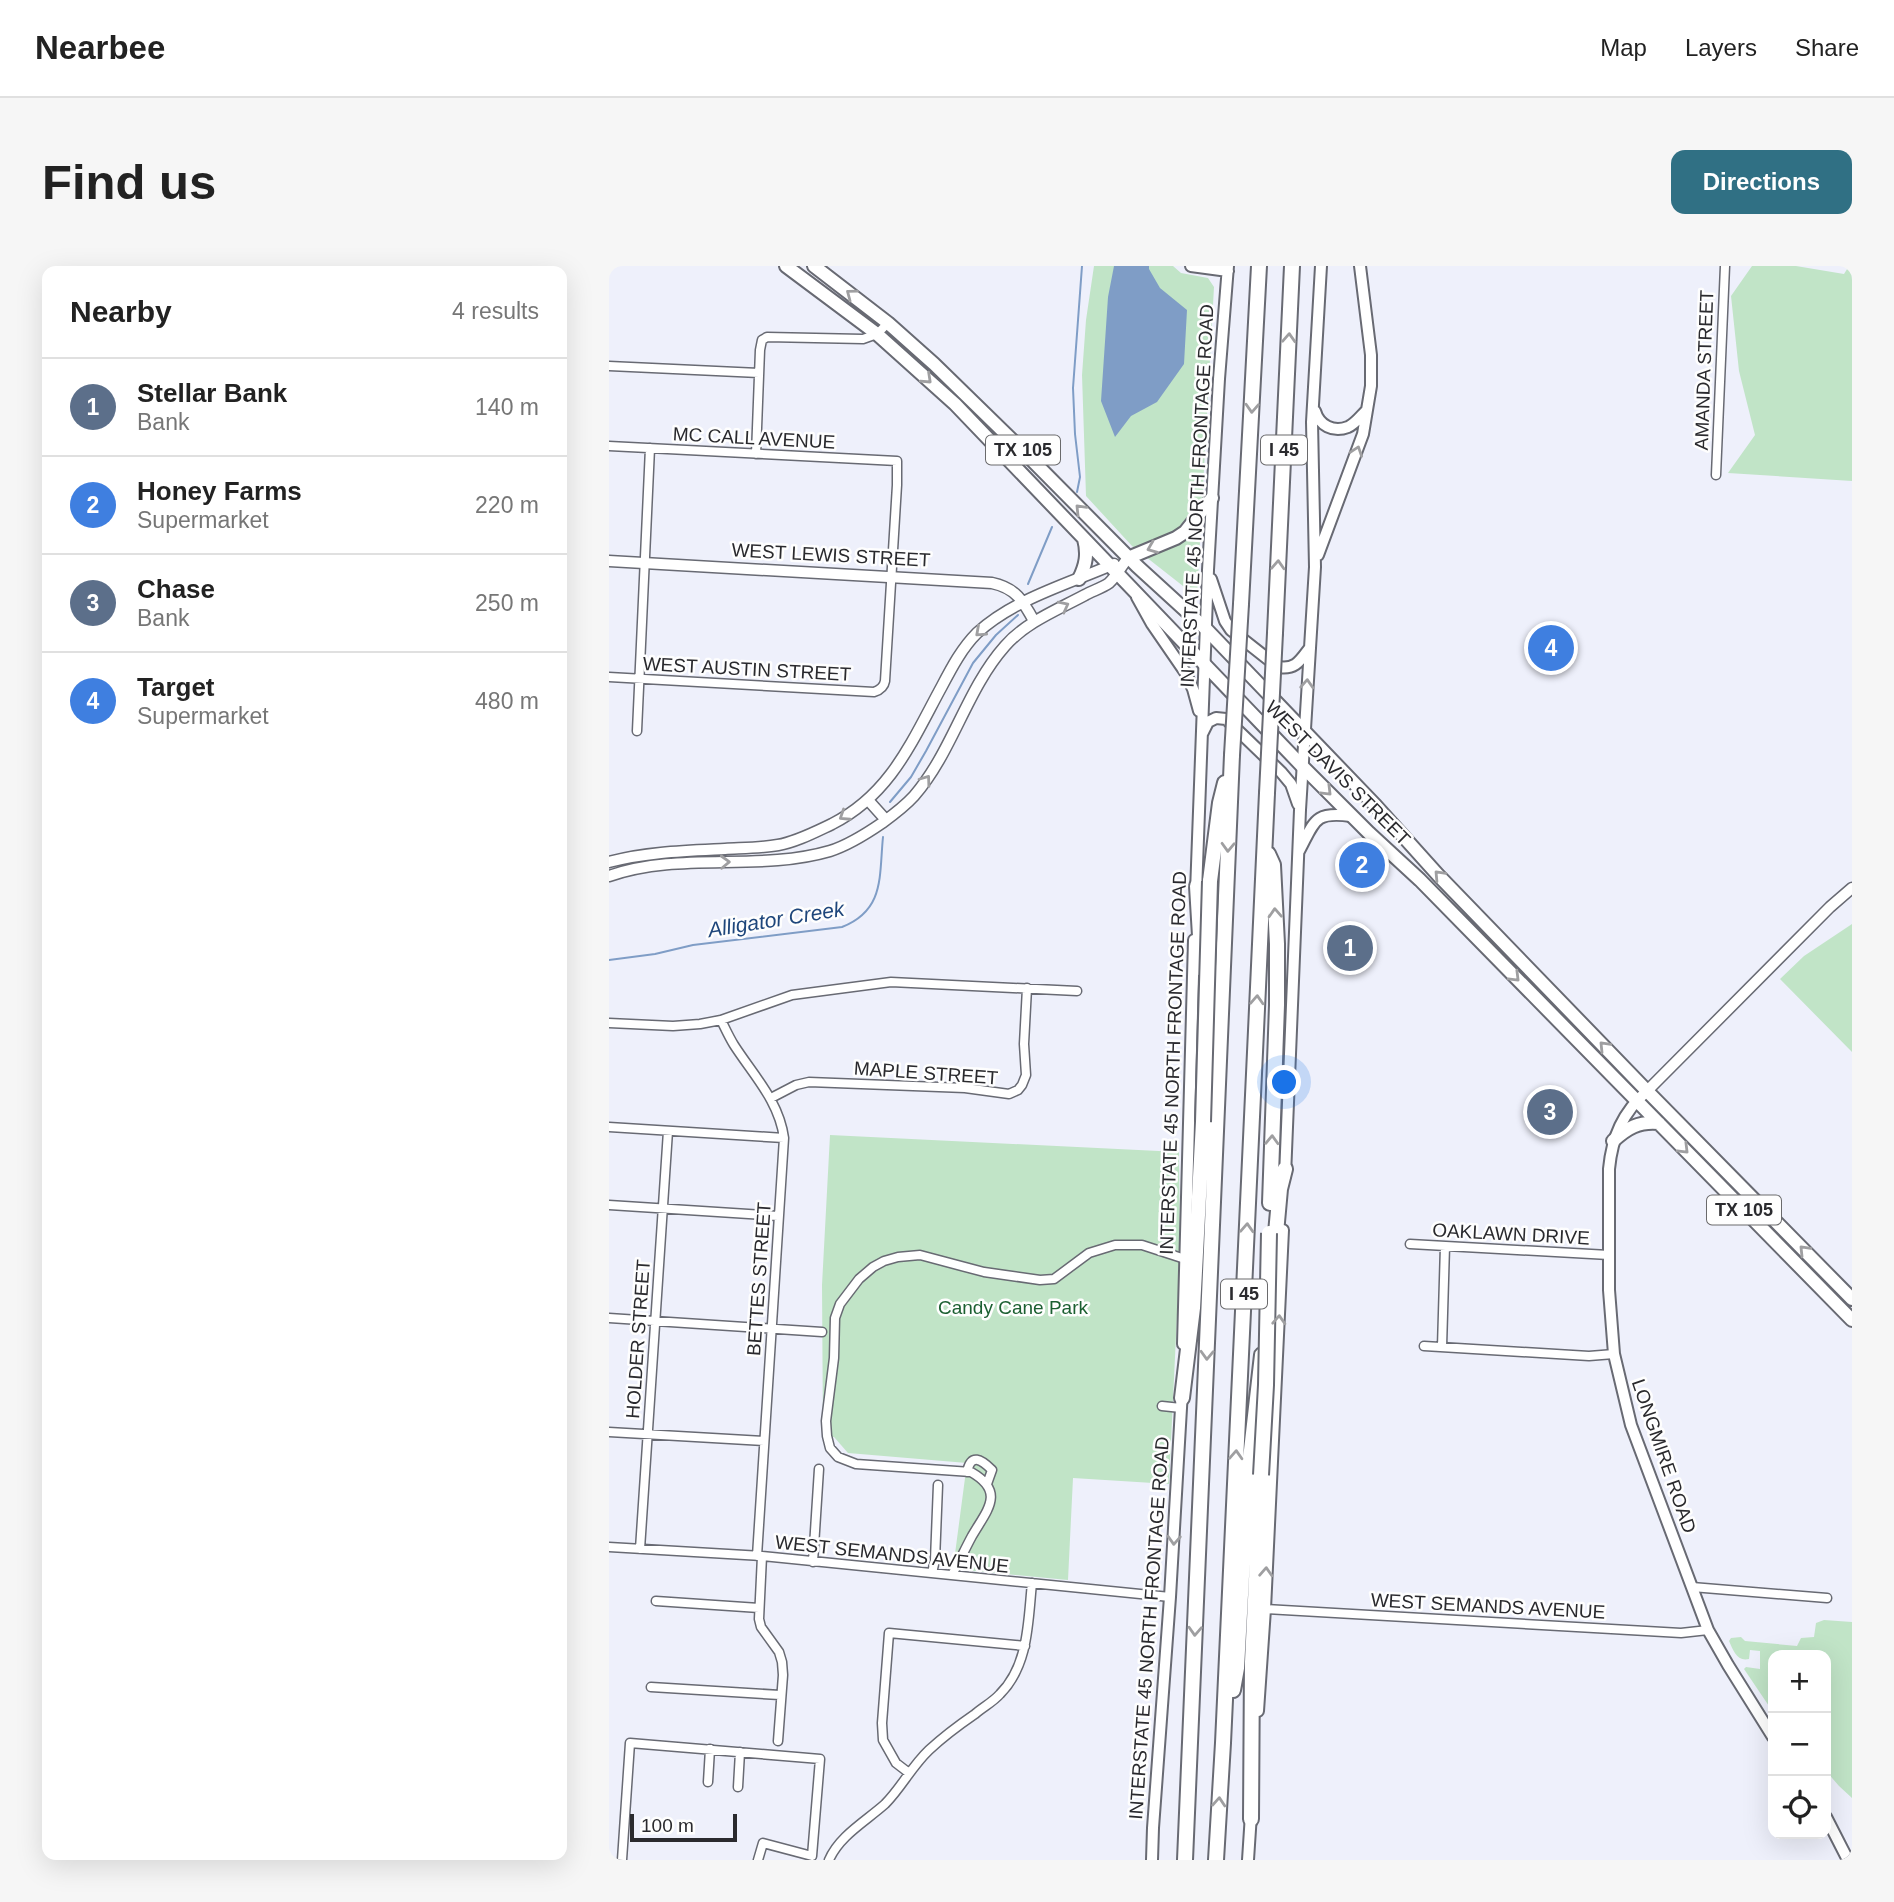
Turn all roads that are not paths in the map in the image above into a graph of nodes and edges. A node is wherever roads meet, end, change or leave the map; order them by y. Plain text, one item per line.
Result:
1 (786, 266) edge
2 (814, 266) edge
3 (1191, 266) edge
4 (1259, 266) edge
5 (1292, 266) edge
6 (1321, 266) edge
7 (1360, 266) edge
8 (1725, 266) edge
9 (1228, 269) edge
10 (888, 323) junction
11 (877, 334) junction
12 (609, 366) edge
13 (759, 373) junction
14 (1313, 404) junction
15 (1366, 411) junction
16 (992, 442) junction
17 (1016, 444) junction
18 (609, 446) edge
19 (650, 448) junction
20 (756, 454) junction
21 (1716, 475) dead end
22 (1212, 498) junction
23 (1084, 538) junction
24 (1128, 558) junction
25 (609, 561) edge
26 (645, 562) junction
27 (1315, 566) junction
28 (1113, 569) junction
29 (1208, 570) junction
30 (890, 576) junction
31 (1079, 579) junction
32 (1135, 591) junction
33 (1024, 602) junction
34 (1034, 621) junction
35 (1206, 629) junction
36 (1309, 649) junction
37 (1204, 664) junction
38 (609, 677) edge
39 (639, 679) junction
40 (1202, 729) junction
41 (638, 731) dead end
42 (1304, 732) junction
43 (1232, 755) junction
44 (1302, 766) junction
45 (868, 800) junction
46 (1300, 810) junction
47 (1352, 816) junction
48 (886, 820) junction
49 (789, 842) junction
50 (1264, 844) junction
51 (688, 851) junction
52 (1298, 853) junction
53 (794, 858) junction
54 (612, 861) edge
55 (688, 863) junction
56 (614, 874) edge
57 (1203, 884) junction
58 (1852, 888) edge
59 (1027, 988) junction
60 (1077, 991) dead end
61 (720, 1020) junction
62 (609, 1023) edge
63 (1642, 1096) junction
64 (771, 1098) junction
65 (1659, 1123) junction
66 (609, 1128) edge
67 (668, 1131) junction
68 (784, 1138) junction
69 (1613, 1141) junction
70 (1285, 1169) junction
71 (609, 1205) edge
72 (663, 1208) junction
73 (778, 1216) junction
74 (1212, 1238) junction
75 (1410, 1244) dead end
76 (1445, 1246) junction
77 (1609, 1255) junction
78 (1185, 1259) junction
79 (1852, 1299) edge
80 (1835, 1303) junction
81 (1852, 1312) edge
82 (609, 1318) edge
83 (1852, 1320) edge
84 (655, 1321) junction
85 (771, 1329) junction
86 (822, 1332) dead end
87 (1424, 1346) dead end
88 (1442, 1347) junction
89 (1614, 1354) junction
90 (1181, 1403) junction
91 (1162, 1406) dead end
92 (609, 1432) edge
93 (647, 1434) junction
94 (764, 1441) junction
95 (819, 1469) dead end
96 (967, 1472) junction
97 (987, 1484) junction
98 (938, 1485) dead end
99 (609, 1547) edge
100 (641, 1549) junction
101 (759, 1556) junction
102 (813, 1562) junction
103 (932, 1573) junction
104 (952, 1576) junction
105 (1032, 1583) junction
106 (1692, 1587) junction
107 (1170, 1597) junction
108 (1827, 1598) dead end
109 (656, 1601) dead end
110 (759, 1608) junction
111 (1265, 1609) junction
112 (1708, 1630) junction
113 (1025, 1646) junction
114 (651, 1687) dead end
115 (780, 1695) junction
116 (1768, 1729) edge
117 (778, 1741) dead end
118 (1223, 1743) junction
119 (709, 1749) junction
120 (740, 1752) junction
121 (909, 1773) junction
122 (708, 1782) dead end
123 (738, 1787) dead end
124 (1251, 1819) junction
125 (1831, 1827) edge
126 (622, 1860) edge
127 (758, 1860) edge
128 (829, 1860) edge
129 (1152, 1860) edge
130 (1185, 1860) edge
131 (1216, 1860) edge
132 (1248, 1860) edge
133 (1848, 1860) edge

1 - 11 main road, WEST DAVIS STREET / TX 105
10 -> 2 main road, WEST DAVIS STREET / TX 105
3 - 9 main road
4 -> 43 highway, I 45, bridge
50 -> 5 highway, I 45, bridge
6 - 14 main road
7 - 15 main road
8 - 21 street, AMANDA STREET
9 - 22 main road, INTERSTATE 45 NORTH FRONTAGE ROAD
10 - 11 street
10 - 17 main road, WEST DAVIS STREET / TX 105
11 - 13 street
11 -> 16 main road, WEST DAVIS STREET / TX 105
12 - 13 street
13 - 20 street
14 - 15 main road
14 - 27 main road
27 -> 15 main road
16 - 17 main road
16 - 23 main road, WEST DAVIS STREET / TX 105
24 -> 17 main road, WEST DAVIS STREET / TX 105
18 - 19 street, MC CALL AVENUE
19 - 20 street, MC CALL AVENUE
19 - 26 street
20 - 30 street, MC CALL AVENUE
22 -> 24 main road
22 - 29 main road, INTERSTATE 45 NORTH FRONTAGE ROAD
23 - 28 main road, WEST DAVIS STREET / TX 105
23 - 31 main road
24 - 28 street
24 - 35 main road, WEST DAVIS STREET / TX 105
25 - 26 street, WEST LEWIS STREET
26 - 30 street, WEST LEWIS STREET
26 - 39 street
27 - 36 main road
28 - 31 street
28 - 32 main road, WEST DAVIS STREET / TX 105
34 -> 28 street
29 - 35 main road, INTERSTATE 45 NORTH FRONTAGE ROAD
29 - 36 main road
30 - 33 street, WEST LEWIS STREET
30 - 39 street, WEST AUSTIN STREET
31 - 33 street
32 - 37 main road, WEST DAVIS STREET / TX 105
32 - 40 main road
33 - 34 street
33 -> 45 street
48 -> 34 street
35 - 37 main road, INTERSTATE 45 NORTH FRONTAGE ROAD
35 - 42 main road, WEST DAVIS STREET / TX 105
42 -> 36 main road
37 - 40 main road, INTERSTATE 45 NORTH FRONTAGE ROAD
37 - 44 main road, WEST DAVIS STREET / TX 105
38 - 39 street, WEST AUSTIN STREET
39 - 41 street
40 - 46 main road
40 - 57 main road, INTERSTATE 45 NORTH FRONTAGE ROAD
42 - 44 main road
63 -> 42 main road, WEST DAVIS STREET / TX 105
43 - 57 highway
43 -> 74 highway, I 45
44 - 46 main road
44 -> 47 main road, WEST DAVIS STREET / TX 105
45 - 48 street
45 -> 49 street
46 - 52 main road
47 - 52 main road
47 -> 63 main road, WEST DAVIS STREET / TX 105
48 - 53 street
49 - 51 street
49 - 53 street
118 -> 50 highway, I 45
124 -> 50 highway, bridge
51 - 54 street
51 - 55 street
52 - 70 main road
55 -> 53 street
54 - 56 street
55 - 56 street
57 - 74 highway
57 - 78 main road, INTERSTATE 45 NORTH FRONTAGE ROAD
57 - 90 highway, bridge
58 - 63 street
59 - 60 street
59 - 61 street
59 - 64 street, MAPLE STREET
61 - 62 street
61 - 64 street, BETTES STREET
63 - 65 main road, WEST DAVIS STREET / TX 105
63 - 69 main road, LONGMIRE ROAD
79 -> 63 main road, WEST DAVIS STREET / TX 105
64 - 68 street, BETTES STREET
65 - 69 main road
65 -> 80 main road, WEST DAVIS STREET / TX 105
66 - 67 street
67 - 68 street
67 - 72 street, HOLDER STREET
68 - 73 street, BETTES STREET
69 - 77 main road, LONGMIRE ROAD
111 -> 70 main road
70 - 118 highway
71 - 72 street
72 - 73 street
72 - 84 street, HOLDER STREET
73 - 85 street, BETTES STREET
74 -> 130 highway, I 45
75 - 76 street, OAKLAWN DRIVE
76 - 77 street, OAKLAWN DRIVE
76 - 88 street
77 - 89 main road, LONGMIRE ROAD
78 - 90 main road, INTERSTATE 45 NORTH FRONTAGE ROAD
78 - 96 street
80 - 81 main road
80 - 83 main road, WEST DAVIS STREET / TX 105
82 - 84 street
84 - 85 street
84 - 93 street, HOLDER STREET
85 - 86 street
85 - 94 street, BETTES STREET
87 - 88 street
88 - 89 street
89 - 106 main road, LONGMIRE ROAD
90 - 91 street
90 -> 107 main road, INTERSTATE 45 NORTH FRONTAGE ROAD
92 - 93 street
93 - 94 street
93 - 100 street, HOLDER STREET
94 - 101 street, BETTES STREET
95 - 102 street
96 - 97 street
96 - 97 street
97 - 104 street
98 - 103 street
99 - 100 street, WEST SEMANDS AVENUE
100 - 101 street, WEST SEMANDS AVENUE
101 - 102 street, WEST SEMANDS AVENUE
101 - 110 street, BETTES STREET
102 - 103 street, WEST SEMANDS AVENUE
103 - 104 street, WEST SEMANDS AVENUE
104 - 105 street, WEST SEMANDS AVENUE
105 - 107 street, WEST SEMANDS AVENUE
105 - 113 street
106 - 108 street
106 - 112 main road, LONGMIRE ROAD
107 - 129 main road, INTERSTATE 45 NORTH FRONTAGE ROAD
109 - 110 street
110 - 115 street, BETTES STREET
111 - 112 street, WEST SEMANDS AVENUE
111 - 124 main road
112 - 116 main road, LONGMIRE ROAD
113 - 121 street
113 - 121 street
114 - 115 street
115 - 117 street, BETTES STREET
131 -> 118 highway, I 45
119 - 120 street
119 - 122 street
119 - 126 street
120 - 123 street
120 - 127 street
121 - 128 street
124 - 132 main road
125 - 133 main road

